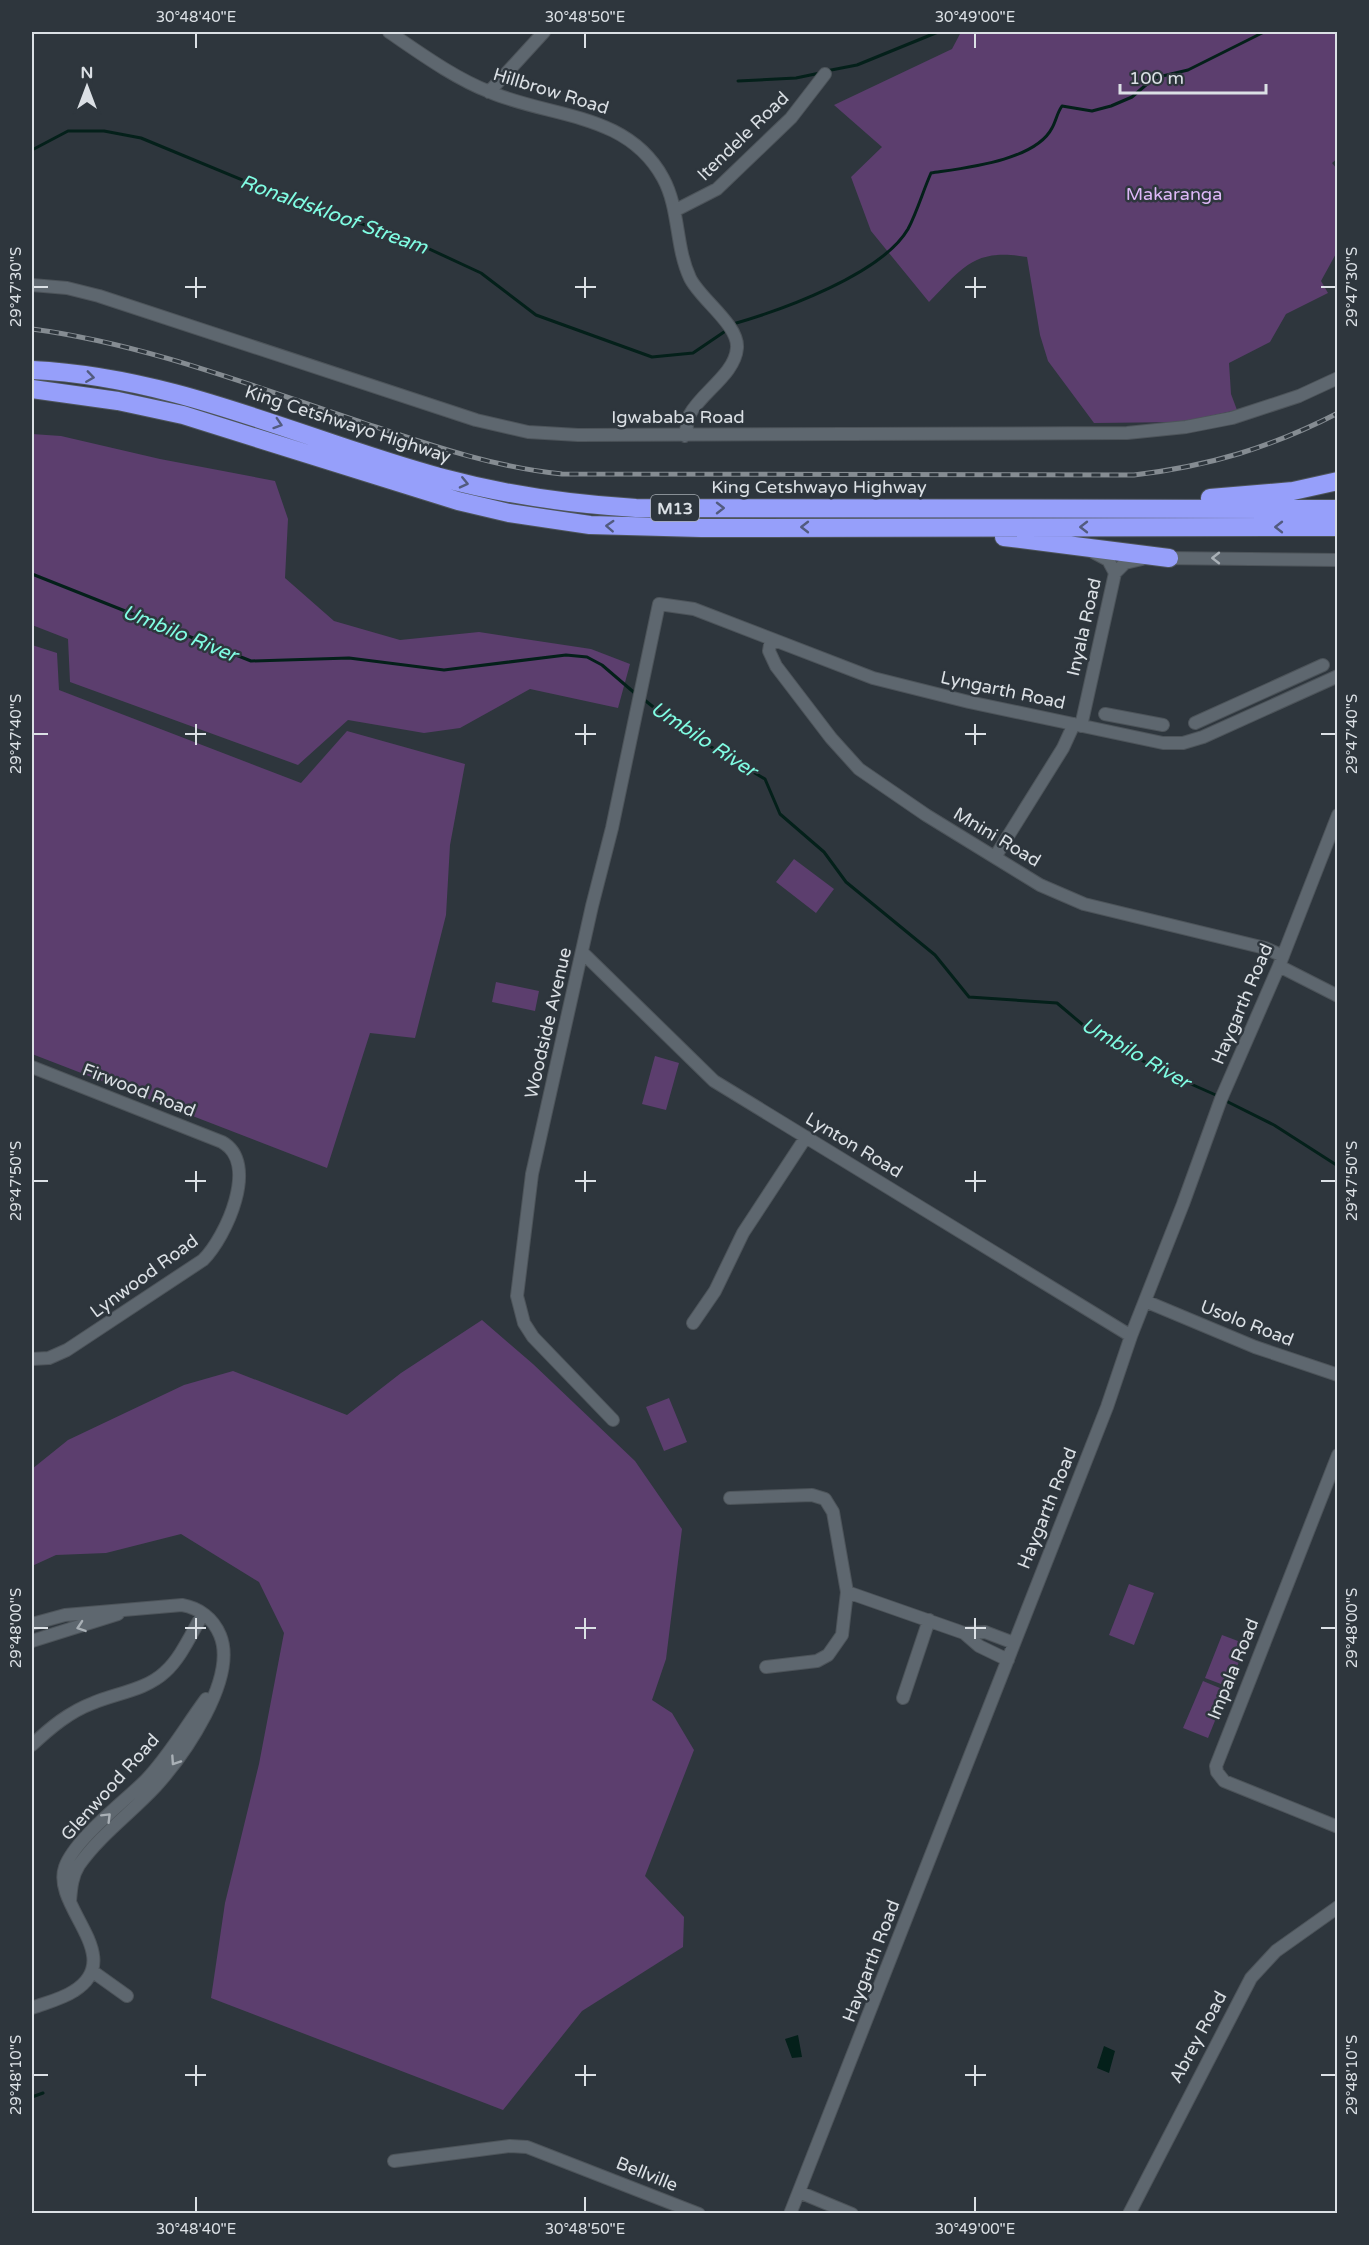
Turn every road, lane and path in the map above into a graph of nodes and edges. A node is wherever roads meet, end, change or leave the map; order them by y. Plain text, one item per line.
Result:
1 (389, 32) edge
2 (544, 32) edge
3 (825, 74) dead end
4 (489, 92) junction
5 (676, 210) junction
6 (32, 285) edge
7 (35, 369) edge
8 (1338, 378) edge
9 (32, 389) edge
10 (60, 392) junction
11 (32, 396) edge
12 (685, 436) junction
13 (1338, 482) edge
14 (1076, 508) junction
15 (1338, 509) edge
16 (842, 527) junction
17 (1338, 527) edge
18 (1086, 548) junction
19 (1169, 558) junction
20 (1338, 560) edge
21 (1115, 573) junction
22 (659, 604) joint
23 (771, 639) junction
24 (1323, 665) dead end
25 (1338, 676) edge
26 (1224, 710) junction
27 (1106, 714) dead end
28 (1126, 719) junction
29 (1195, 723) dead end
30 (1231, 724) junction
31 (1078, 725) junction
32 (1163, 725) dead end
33 (1122, 734) junction
34 (1338, 815) edge
35 (995, 857) junction
36 (583, 953) junction
37 (1281, 961) junction
38 (1338, 996) edge
39 (32, 1067) edge
40 (806, 1137) junction
41 (232, 1150) joint
42 (1144, 1301) junction
43 (693, 1323) dead end
44 (1131, 1336) junction
45 (32, 1359) edge
46 (1338, 1375) edge
47 (613, 1420) dead end
48 (1338, 1455) edge
49 (730, 1498) dead end
50 (847, 1592) junction
51 (131, 1610) junction
52 (204, 1614) junction
53 (928, 1620) junction
54 (32, 1624) edge
55 (964, 1633) junction
56 (32, 1641) edge
57 (1014, 1643) junction
58 (1008, 1660) junction
59 (766, 1667) dead end
60 (903, 1698) dead end
61 (32, 1745) edge
62 (1338, 1827) edge
63 (1338, 1907) edge
64 (92, 1971) junction
65 (127, 1996) dead end
66 (32, 2008) edge
67 (394, 2161) dead end
68 (799, 2192) junction
69 (699, 2214) edge
70 (790, 2214) edge
71 (852, 2214) edge
72 (1129, 2214) edge

1 - 4 street, Hillbrow Road
2 - 4 street
3 - 5 street, Itendele Road
4 - 5 street, Hillbrow Road
5 - 12 street, Hillbrow Road
6 - 12 street, Igwababa Road
7 -> 14 highway, King Cetshwayo Highway / M13
8 - 12 street, Igwababa Road
9 - 10 highway, M13
10 - 11 highway
16 -> 10 highway, M13
13 - 14 highway
14 - 15 highway, King Cetshwayo Highway / M13
17 -> 16 highway, M13
16 - 18 highway
18 - 19 highway
18 - 21 street, Inyala Road
20 -> 19 street, Inyala Road
19 - 21 street, Inyala Road
21 - 31 street, Inyala Road
22 - 23 street, Lyngarth Road
22 - 36 street, Woodside Avenue
23 - 31 street, Lyngarth Road
23 - 35 street, Mnini Road
24 - 26 street
25 - 30 street, Lyngarth Road
26 - 29 street
26 - 30 street
27 - 28 street
28 - 32 street
28 - 33 street
30 - 33 street, Lyngarth Road
31 - 33 street, Lyngarth Road
31 - 35 street, Inyala Road
34 - 37 street, Haygarth Road
35 - 37 street, Mnini Road
36 - 40 street, Lynton Road
36 - 47 street, Woodside Avenue
37 - 38 street, Mnini Road
37 - 42 street, Haygarth Road
39 - 41 street, Firwood Road
40 - 43 street
40 - 44 street, Lynton Road
41 - 45 street, Lynwood Road
42 - 44 street, Haygarth Road
42 - 46 street, Usolo Road
44 - 57 street, Haygarth Road
48 - 62 street, Impala Road
49 - 50 street
50 - 53 street
50 - 59 street
51 - 52 street
51 - 54 street
51 -> 56 street
52 - 61 street
52 - 64 street, Glenwood Road
53 - 55 street
53 - 60 street
55 - 57 street
55 - 58 street
57 - 58 street, Haygarth Road
58 - 68 street, Haygarth Road
63 - 72 street, Abrey Road
64 - 65 street
64 - 66 street
67 - 69 street, Bellville
68 - 70 street, Haygarth Road
68 - 71 street

